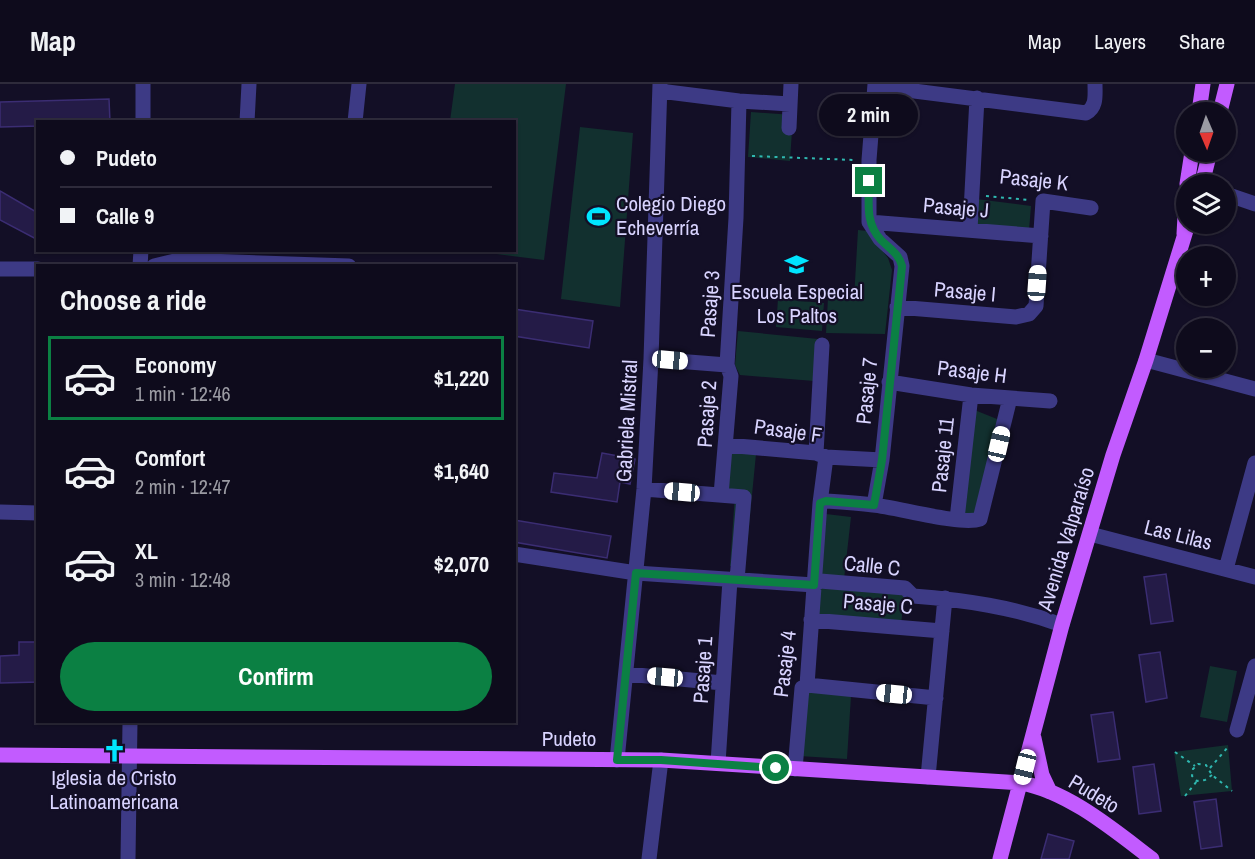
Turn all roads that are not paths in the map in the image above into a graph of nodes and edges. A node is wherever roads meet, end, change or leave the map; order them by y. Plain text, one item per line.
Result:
1 (143, 84) edge
2 (249, 84) edge
3 (359, 84) edge
4 (791, 84) edge
5 (1095, 84) edge
6 (1203, 84) edge
7 (1227, 84) edge
8 (875, 85) edge
9 (660, 87) edge
10 (977, 98) junction
11 (739, 101) junction
12 (1200, 102) edge
13 (1222, 102) edge
14 (790, 104) junction
15 (142, 120) edge
16 (247, 120) edge
17 (355, 120) edge
18 (789, 128) dead end
19 (1236, 197) edge
20 (1255, 204) edge
21 (1091, 208) dead end
22 (869, 222) junction
23 (970, 230) junction
24 (1184, 234) edge
25 (1041, 236) junction
26 (239, 255) edge
27 (162, 264) edge
28 (331, 264) edge
29 (0, 269) edge
30 (36, 269) edge
31 (897, 308) junction
32 (822, 345) dead end
33 (651, 358) junction
34 (1146, 360) junction
35 (729, 368) junction
36 (889, 382) junction
37 (1255, 389) edge
38 (970, 395) junction
39 (1010, 398) junction
40 (1050, 401) dead end
41 (726, 445) junction
42 (821, 455) junction
43 (882, 460) junction
44 (1255, 462) edge
45 (1252, 483) edge
46 (644, 489) junction
47 (721, 495) junction
48 (820, 503) junction
49 (874, 505) junction
50 (0, 512) edge
51 (36, 513) edge
52 (957, 519) junction
53 (1090, 534) junction
54 (516, 554) edge
55 (1226, 569) junction
56 (636, 573) junction
57 (1255, 577) edge
58 (733, 580) junction
59 (814, 585) junction
60 (945, 598) junction
61 (811, 620) junction
62 (1062, 625) junction
63 (942, 631) junction
64 (1255, 666) edge
65 (626, 674) junction
66 (723, 683) junction
67 (807, 685) junction
68 (936, 698) junction
69 (130, 723) edge
70 (1236, 730) dead end
71 (1033, 734) junction
72 (0, 755) edge
73 (129, 757) junction
74 (617, 760) junction
75 (661, 760) junction
76 (718, 763) junction
77 (795, 769) junction
78 (928, 777) junction
79 (1021, 783) junction
80 (1050, 792) junction
81 (128, 859) edge
82 (649, 859) edge
83 (1000, 859) edge
84 (1152, 859) edge

1 - 15 street
2 - 16 street
3 - 17 street
4 - 14 street
5 - 10 street
6 - 12 main road
7 - 13 main road
8 - 10 street
8 - 22 street
9 - 11 street
9 - 33 street, Gabriela Mistral
10 - 23 street
11 - 14 street
11 - 35 street, Pasaje 3
14 - 18 street
19 - 20 street
21 - 25 street, Pasaje K
22 - 23 street, Pasaje J
22 - 31 street, Pasaje 7
23 - 25 street, Pasaje J
24 - 34 main road, Avenida Valparaíso
25 - 31 street, Pasaje I
26 - 27 street
26 - 28 street
29 - 30 street
31 - 36 street, Pasaje 7
32 - 42 street, Pasaje 4
33 - 35 street
33 - 46 street, Gabriela Mistral
34 - 37 street
34 - 53 main road, Avenida Valparaíso
35 - 41 street, Pasaje 2
36 - 38 street, Pasaje H
36 - 43 street, Pasaje 7
38 - 39 street, Pasaje H
38 - 52 street, Pasaje 11
39 - 40 street, Pasaje H
39 - 52 street
41 - 42 street, Pasaje F
41 - 47 street, Pasaje 2
42 - 43 street, Pasaje F
42 - 48 street, Pasaje 4
43 - 49 street, Pasaje 7
44 - 45 street
45 - 55 street
46 - 47 street
46 - 56 street, Gabriela Mistral
47 - 58 street, Pasaje 1
48 - 49 street
48 - 59 street, Pasaje 4
49 - 52 street
50 - 51 street
53 - 55 street, Las Lilas
53 - 62 main road, Avenida Valparaíso
54 - 56 street, Calle C
55 - 57 street, Las Lilas
56 - 58 street, Calle C
56 - 65 street, Gabriela Mistral
58 - 59 street, Calle C
58 - 66 street, Pasaje 1
59 - 60 street, Calle C
59 - 61 street, Pasaje 4
60 - 62 street, Calle C
60 - 63 street
61 - 63 street, Pasaje C
61 - 67 street, Pasaje 4
62 - 71 main road, Avenida Valparaíso
63 - 68 street
64 - 70 street
65 - 66 street
65 - 74 street, Gabriela Mistral
66 - 76 street, Pasaje 1
67 - 68 street
67 - 77 street, Pasaje 4
68 - 78 street
69 - 73 street
71 - 79 main road, Avenida Valparaíso
71 - 80 main road
72 - 73 main road, Pudeto
73 - 74 main road, Pudeto
73 - 81 street
74 - 75 main road, Pudeto
75 - 76 main road, Pudeto
75 - 82 street
76 - 77 main road, Pudeto
77 - 78 main road, Pudeto
78 - 79 main road, Pudeto
79 - 80 main road, Pudeto
79 - 83 main road, Avenida Valparaíso
80 - 84 main road, Pudeto

